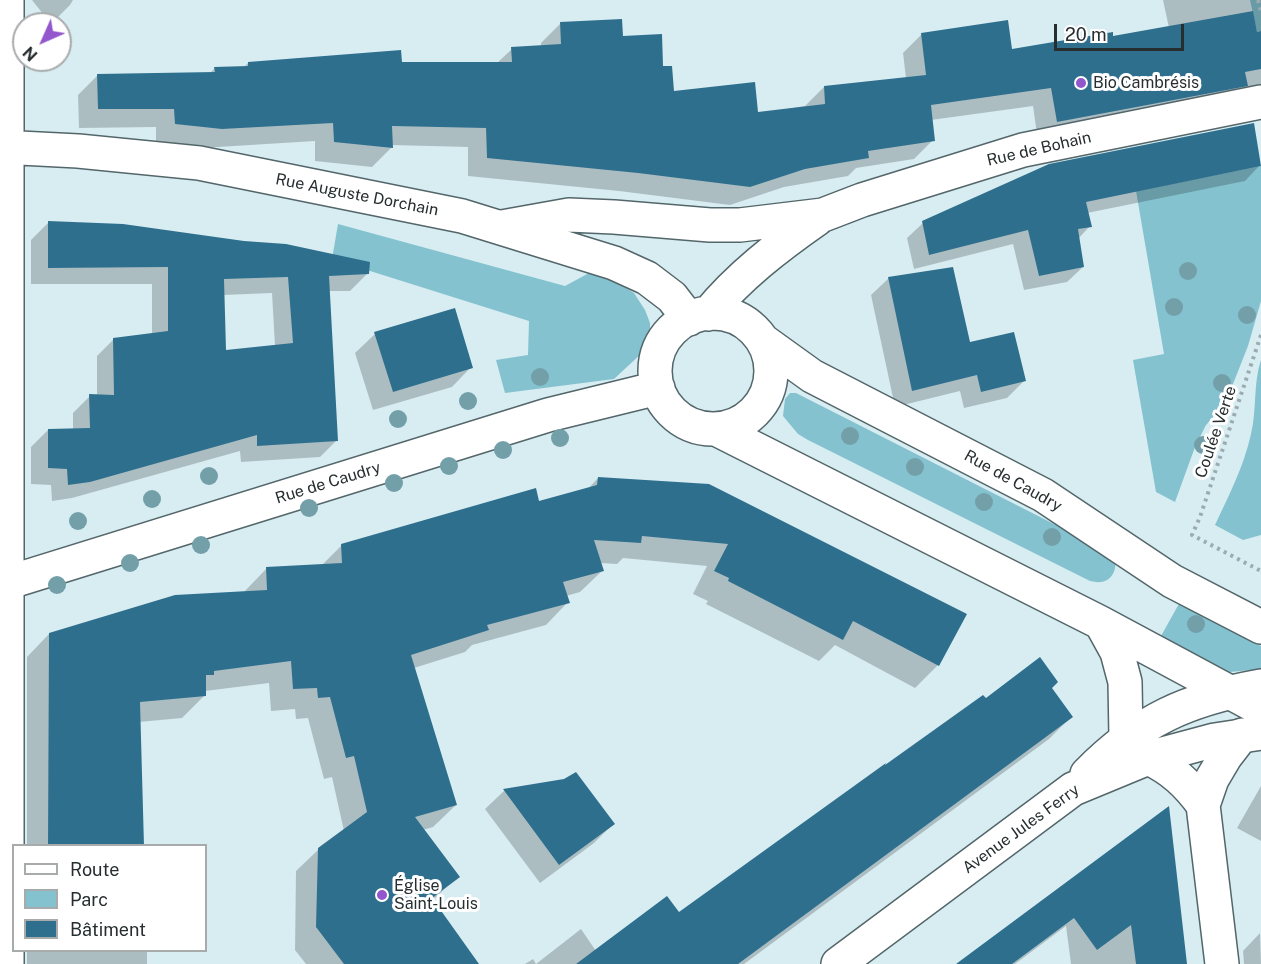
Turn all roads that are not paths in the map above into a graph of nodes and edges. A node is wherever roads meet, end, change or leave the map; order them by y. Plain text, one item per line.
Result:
1 (7, 0) edge
2 (1261, 102) edge
3 (4, 147) edge
4 (823, 215) junction
5 (501, 227) junction
6 (698, 316) junction
7 (762, 340) junction
8 (658, 388) junction
9 (716, 429) junction
10 (3, 584) edge
11 (1101, 623) junction
12 (1261, 627) edge
13 (1246, 689) edge
14 (1261, 709) edge
15 (1252, 734) edge
16 (1137, 748) junction
17 (1203, 805) junction
18 (7, 964) edge
19 (838, 964) edge
20 (1222, 964) edge

1 - 3 street
2 - 4 street, Rue de Bohain
3 - 5 street, Rue Auguste Dorchain
3 - 10 street
4 - 5 street, Rue de Bohain
4 - 6 street, Rue de Bohain
5 - 6 street, Rue Auguste Dorchain
6 - 7 street
6 - 8 street
7 - 9 street
7 - 12 street, Rue de Caudry
8 - 9 street
8 - 10 street, Rue de Caudry
9 - 11 street
10 - 18 street
11 - 13 street
11 - 16 street
13 - 14 street
13 - 16 street
15 - 16 street, Avenue Jules Ferry
15 - 17 street
16 - 17 street
16 - 19 street, Avenue Jules Ferry
17 - 20 street

